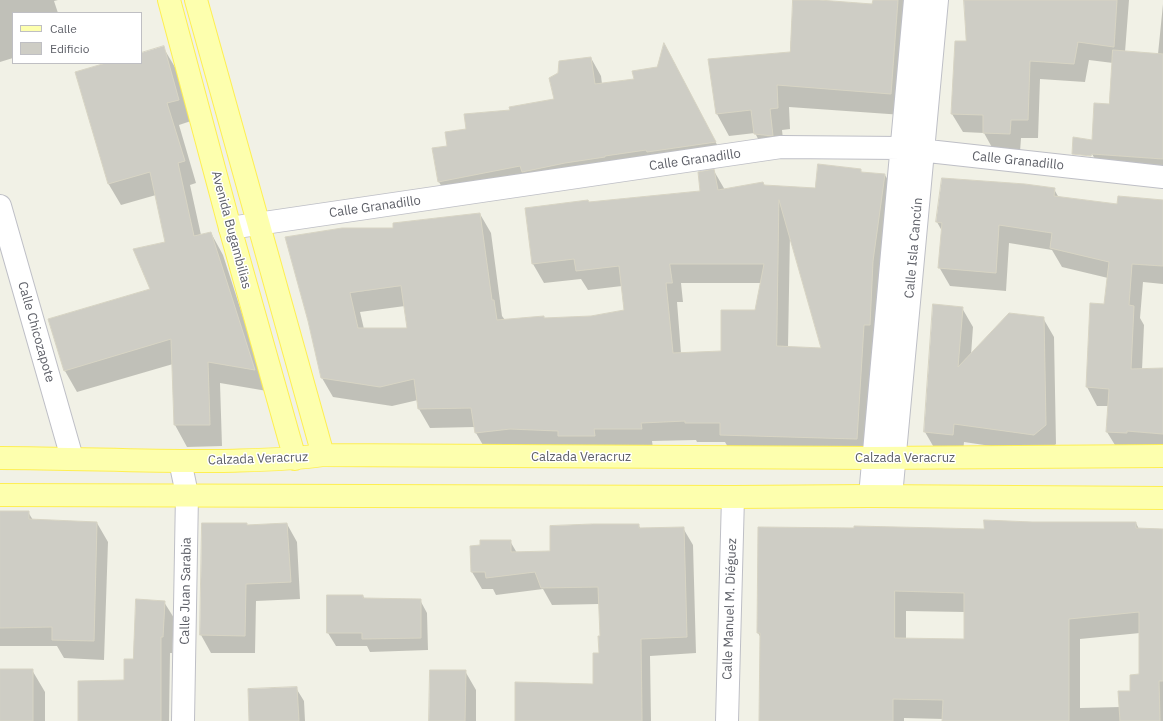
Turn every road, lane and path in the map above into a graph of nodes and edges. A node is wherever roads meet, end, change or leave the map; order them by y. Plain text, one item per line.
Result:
1 (169, 0) edge
2 (196, 0) edge
3 (915, 0) edge
4 (937, 0) edge
5 (901, 148) junction
6 (923, 151) junction
7 (1163, 177) edge
8 (0, 206) edge
9 (259, 224) junction
10 (230, 228) junction
11 (323, 455) junction
12 (1163, 456) edge
13 (0, 458) edge
14 (72, 458) junction
15 (884, 458) junction
16 (295, 459) junction
17 (180, 461) junction
18 (187, 494) junction
19 (0, 495) edge
20 (880, 496) junction
21 (733, 497) junction
22 (1163, 498) edge
23 (183, 721) edge
24 (727, 721) edge

1 - 10 main road, Avenida Bugambilias
2 - 9 main road
3 - 5 street, Calle Isla Cancún
4 - 6 street, Calle Isla Cancún
5 - 6 street, Calle Granadillo
5 - 9 street, Calle Granadillo
5 - 15 street, Calle Isla Cancún
6 - 7 street, Calle Granadillo
6 - 15 street, Calle Isla Cancún
8 - 14 street, Calle Chicozapote
9 - 10 street, Calle Granadillo
9 - 11 main road
10 - 16 main road, Avenida Bugambilias
11 - 15 main road, Calzada Veracruz
11 - 16 main road, Calzada Veracruz
12 - 15 main road, Calzada Veracruz
13 - 14 main road, Calzada Veracruz
14 - 17 main road, Calzada Veracruz
15 - 20 street, Calle Isla Cancún
16 - 17 main road, Calzada Veracruz
17 - 18 street, Calle Juan Sarabia
18 - 19 main road
18 - 21 main road
18 - 23 street, Calle Juan Sarabia
20 - 21 main road
20 - 22 main road
21 - 24 street, Calle Manuel M. Diéguez

